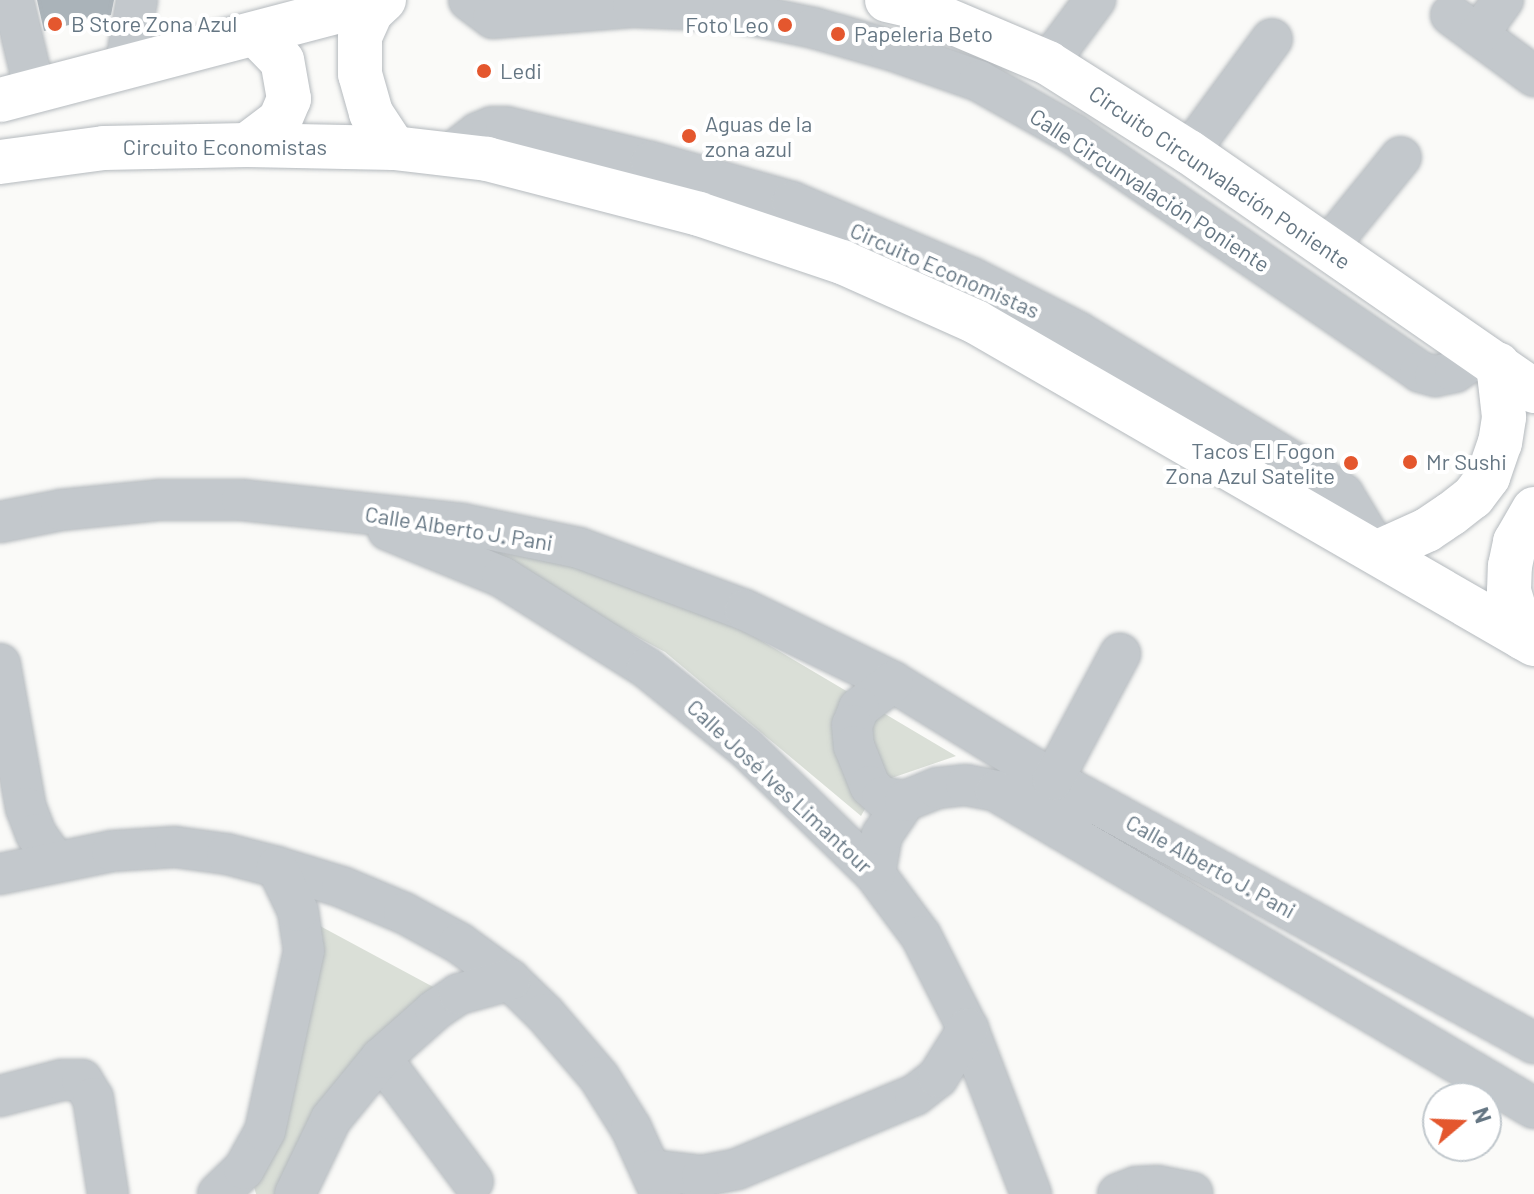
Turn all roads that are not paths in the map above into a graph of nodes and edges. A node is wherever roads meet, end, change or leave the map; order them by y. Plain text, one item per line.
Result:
1 (13, 0) edge
2 (137, 0) edge
3 (383, 0) edge
4 (469, 0) edge
5 (1095, 0) edge
6 (1503, 0) edge
7 (906, 2) edge
8 (257, 35) junction
9 (1272, 39) dead end
10 (1048, 63) junction
11 (125, 67) junction
12 (1532, 70) edge
13 (18, 96) edge
14 (247, 145) junction
15 (394, 148) junction
16 (1189, 152) junction
17 (1401, 157) dead end
18 (0, 162) edge
19 (1327, 248) junction
20 (1490, 359) junction
21 (1534, 391) edge
22 (330, 508) junction
23 (1534, 509) edge
24 (0, 522) edge
25 (1378, 552) junction
26 (1529, 641) edge
27 (1120, 654) dead end
28 (0, 664) edge
29 (893, 682) junction
30 (1053, 780) junction
31 (905, 801) junction
32 (54, 860) junction
33 (277, 867) junction
34 (0, 874) edge
35 (875, 874) junction
36 (510, 980) junction
37 (968, 1029) junction
38 (1526, 1032) edge
39 (381, 1058) junction
40 (0, 1096) edge
41 (1534, 1108) edge
42 (473, 1182) dead end
43 (657, 1182) edge
44 (1192, 1193) edge
45 (108, 1194) edge
46 (218, 1194) edge
47 (295, 1194) edge
48 (1031, 1194) edge
49 (1118, 1194) edge

1 - 13 street
2 - 11 street
3 - 8 main road
3 - 15 main road
4 - 20 street, Calle Circunvalación Poniente
5 - 10 street
6 - 12 street
7 - 10 main road, Circuito Circunvalación Poniente
8 - 11 main road
8 - 14 main road
9 - 16 street
10 - 16 main road, Circuito Circunvalación Poniente
11 - 13 main road
14 - 15 main road, Circuito Economistas
14 - 18 main road, Circuito Economistas
15 - 25 main road, Circuito Economistas
16 - 19 main road, Circuito Circunvalación Poniente
17 - 19 street
19 - 20 main road, Circuito Circunvalación Poniente
20 - 21 main road, Circuito Circunvalación Poniente
20 - 25 main road
22 - 24 street, Calle Alberto J. Pani
22 - 29 street, Calle Alberto J. Pani
22 - 35 street, Calle José Ives Limantour
23 - 26 main road
25 - 26 main road, Circuito Economistas
27 - 30 street
28 - 32 street
29 - 30 street, Calle Alberto J. Pani
29 - 31 street
30 - 38 street, Calle Alberto J. Pani
31 - 35 street
31 - 41 street, Calle Alberto J. Pani
32 - 33 street
32 - 34 street
33 - 36 street
33 - 46 street
35 - 37 street, Calle José Ives Limantour
36 - 39 street
36 - 43 street
37 - 43 street
37 - 48 street, Calle José Ives Limantour
39 - 42 street
39 - 47 street
40 - 45 street
44 - 49 street

